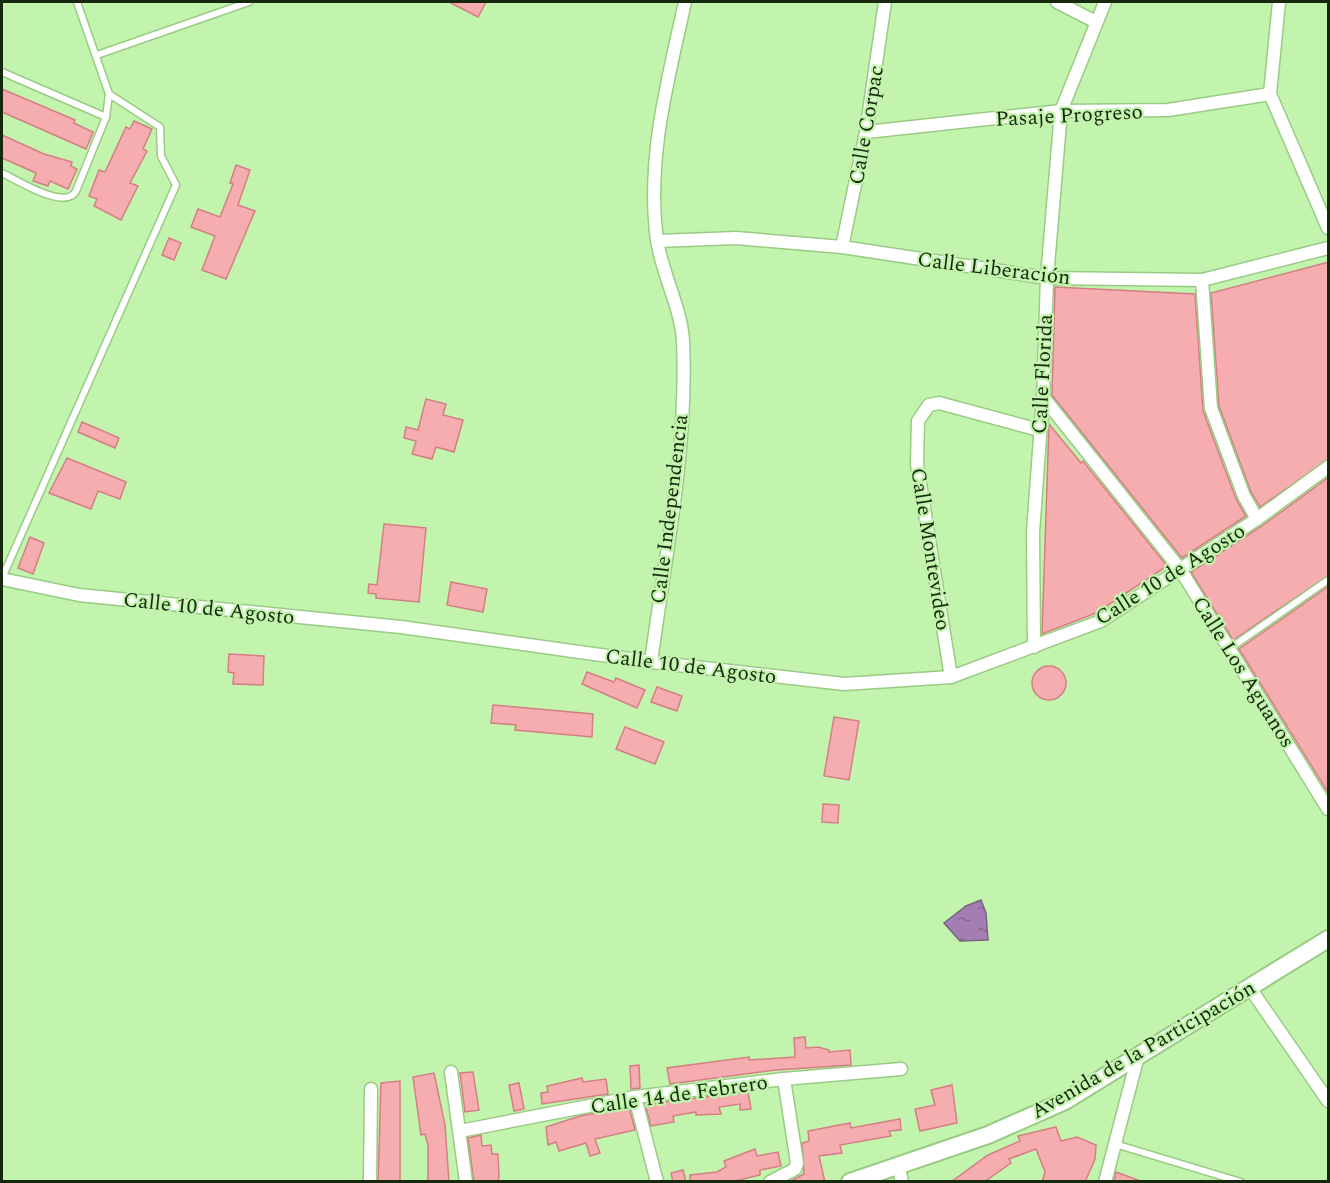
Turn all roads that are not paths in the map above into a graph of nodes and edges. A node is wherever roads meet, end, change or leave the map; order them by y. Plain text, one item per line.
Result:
1 (77, 2) edge
2 (249, 2) edge
3 (685, 2) edge
4 (885, 2) edge
5 (1057, 2) edge
6 (1105, 2) edge
7 (1279, 2) edge
8 (1096, 22) junction
9 (97, 55) junction
10 (2, 72) edge
11 (1270, 93) junction
12 (109, 94) junction
13 (1061, 111) junction
14 (106, 117) junction
15 (866, 132) junction
16 (2, 173) edge
17 (1329, 228) edge
18 (657, 241) junction
19 (842, 247) junction
20 (1329, 248) edge
21 (1047, 278) junction
22 (1202, 280) junction
23 (1043, 397) junction
24 (1039, 430) junction
25 (1329, 467) edge
26 (1257, 519) junction
27 (1180, 569) junction
28 (2, 579) edge
29 (1329, 580) edge
30 (1034, 647) junction
31 (1229, 648) junction
32 (651, 662) junction
33 (951, 677) junction
34 (1329, 809) edge
35 (1329, 939) edge
36 (1250, 988) junction
37 (1138, 1056) junction
38 (901, 1069) dead end
39 (451, 1072) dead end
40 (784, 1079) junction
41 (371, 1089) dead end
42 (635, 1097) junction
43 (1329, 1101) edge
44 (460, 1131) junction
45 (1114, 1143) junction
46 (898, 1164) junction
47 (370, 1182) edge
48 (466, 1182) edge
49 (657, 1182) edge
50 (770, 1182) edge
51 (850, 1182) edge
52 (902, 1182) edge
53 (1105, 1182) edge
54 (1241, 1182) edge

1 - 9 lane
2 - 9 lane
3 - 18 street, Calle Independencia
4 - 15 street, Calle Corpac
5 - 8 street
6 - 8 street, Calle Florida
7 - 11 street
8 - 13 street, Calle Florida
9 - 12 lane
10 - 14 lane
11 - 13 street, Pasaje Progreso
11 - 17 street
12 - 14 lane
12 - 28 lane
13 - 15 street, Pasaje Progreso
13 - 21 street, Calle Florida
14 - 16 lane
15 - 19 street, Calle Corpac
18 - 19 street, Calle Liberación
18 - 32 street, Calle Independencia
19 - 21 street, Calle Liberación
20 - 22 street, Calle Liberación
21 - 22 street, Calle Liberación
21 - 23 street, Calle Florida
22 - 26 street
23 - 24 street, Calle Florida
23 - 27 street, Calle Los Aguanos
24 - 30 street, Calle Florida
24 - 33 street, Calle Montevideo
25 - 26 street, Calle 10 de Agosto
26 - 27 street, Calle 10 de Agosto
27 - 30 street, Calle 10 de Agosto
27 - 31 street, Calle Los Aguanos
28 - 32 street, Calle 10 de Agosto
29 - 31 lane
30 - 33 street, Calle 10 de Agosto
31 - 34 street, Calle Los Aguanos
32 - 33 street, Calle 10 de Agosto
35 - 36 main road, Avenida de la Participación
36 - 37 main road, Avenida de la Participación
36 - 43 street
37 - 45 street
37 - 46 main road, Avenida de la Participación
38 - 40 street, Calle 14 de Febrero
39 - 44 street
40 - 42 street, Calle 14 de Febrero
40 - 50 street
41 - 47 street
42 - 44 street, Calle 14 de Febrero
42 - 49 street
44 - 48 street
45 - 53 street
45 - 54 lane
46 - 51 main road, Avenida de la Participación
46 - 52 street

